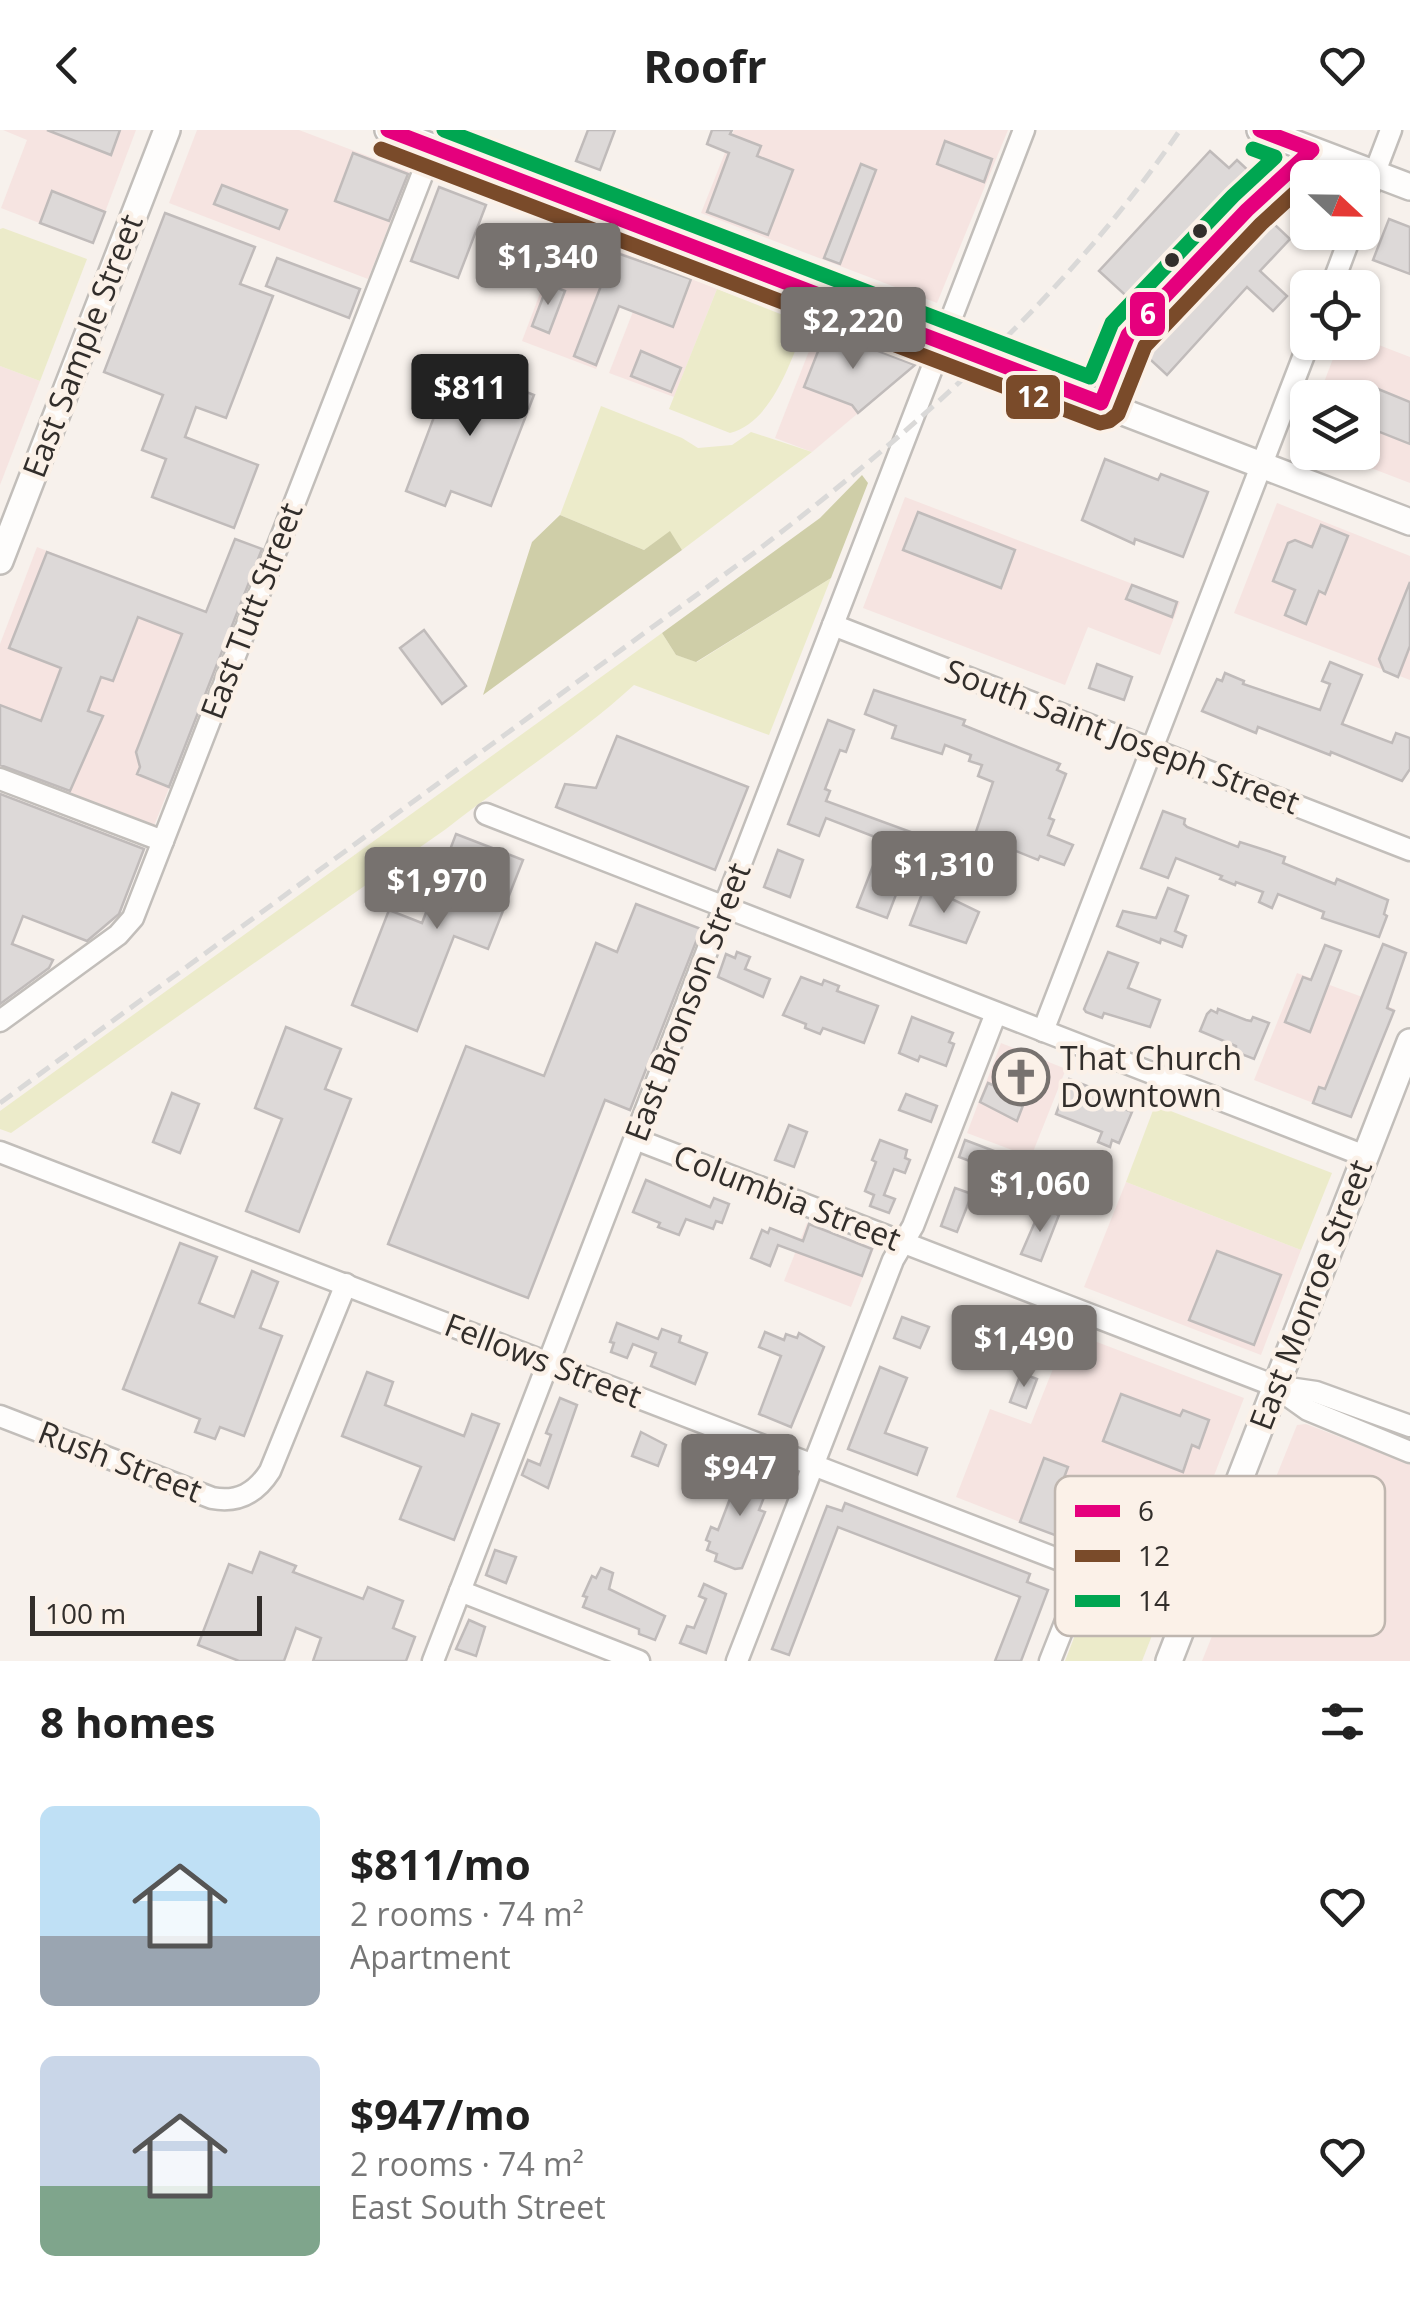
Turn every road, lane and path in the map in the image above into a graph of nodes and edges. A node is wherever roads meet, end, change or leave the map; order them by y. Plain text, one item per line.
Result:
1 (166, 130) edge
2 (388, 130) edge
3 (1024, 130) edge
4 (1260, 130) edge
5 (1391, 130) edge
6 (433, 147) junction
7 (1338, 160) edge
8 (1380, 160) edge
9 (1380, 176) edge
10 (1410, 188) edge
11 (942, 342) junction
12 (1302, 360) edge
13 (1260, 465) junction
14 (1410, 522) edge
15 (0, 562) edge
16 (833, 625) junction
17 (1152, 750) junction
18 (0, 778) edge
19 (486, 814) dead end
20 (163, 842) junction
21 (1410, 850) edge
22 (724, 907) junction
23 (996, 1013) junction
24 (0, 1022) edge
25 (1044, 1031) junction
26 (1410, 1042) edge
27 (636, 1139) junction
28 (0, 1152) edge
29 (1365, 1156) junction
30 (902, 1242) junction
31 (346, 1284) junction
32 (548, 1362) junction
33 (1275, 1386) junction
34 (0, 1416) edge
35 (1410, 1426) edge
36 (1410, 1452) edge
37 (813, 1465) junction
38 (1240, 1476) edge
39 (1055, 1558) edge
40 (460, 1591) junction
41 (1060, 1636) edge
42 (1179, 1636) edge
43 (433, 1661) edge
44 (639, 1661) edge
45 (736, 1661) edge
46 (1050, 1661) edge
47 (1169, 1661) edge

1 - 15 main road, East Sample Street
2 - 6 main road
3 - 11 street, East Bronson Street
4 - 7 main road
5 - 8 street
6 - 11 main road
6 - 20 street, East Tutt Street
9 - 10 main road
11 - 13 main road
11 - 16 street, East Bronson Street
12 - 13 street
13 - 14 main road
13 - 17 street
16 - 17 street, South Saint Joseph Street
16 - 22 street, East Bronson Street
17 - 21 street, South Saint Joseph Street
17 - 25 street
18 - 20 street
19 - 22 street
20 - 24 street, East Tutt Street
22 - 23 street
22 - 27 street, East Bronson Street
23 - 25 street
23 - 30 street
25 - 29 street
26 - 29 main road, East Monroe Street
27 - 30 street, Columbia Street
27 - 32 street, East Bronson Street
28 - 31 street, Fellows Street
29 - 33 main road, East Monroe Street
30 - 33 street, Columbia Street
30 - 37 street
31 - 32 street, Fellows Street
31 - 34 street, Rush Street
32 - 37 street, Fellows Street
32 - 40 street, East Bronson Street
33 - 35 street, Columbia Street
33 - 36 street, Columbia Street
33 - 38 main road, East Monroe Street
37 - 39 street, Fellows Street
37 - 45 street
40 - 43 street, East Bronson Street
40 - 44 street
41 - 46 street, Fellows Street
42 - 47 main road, East Monroe Street

